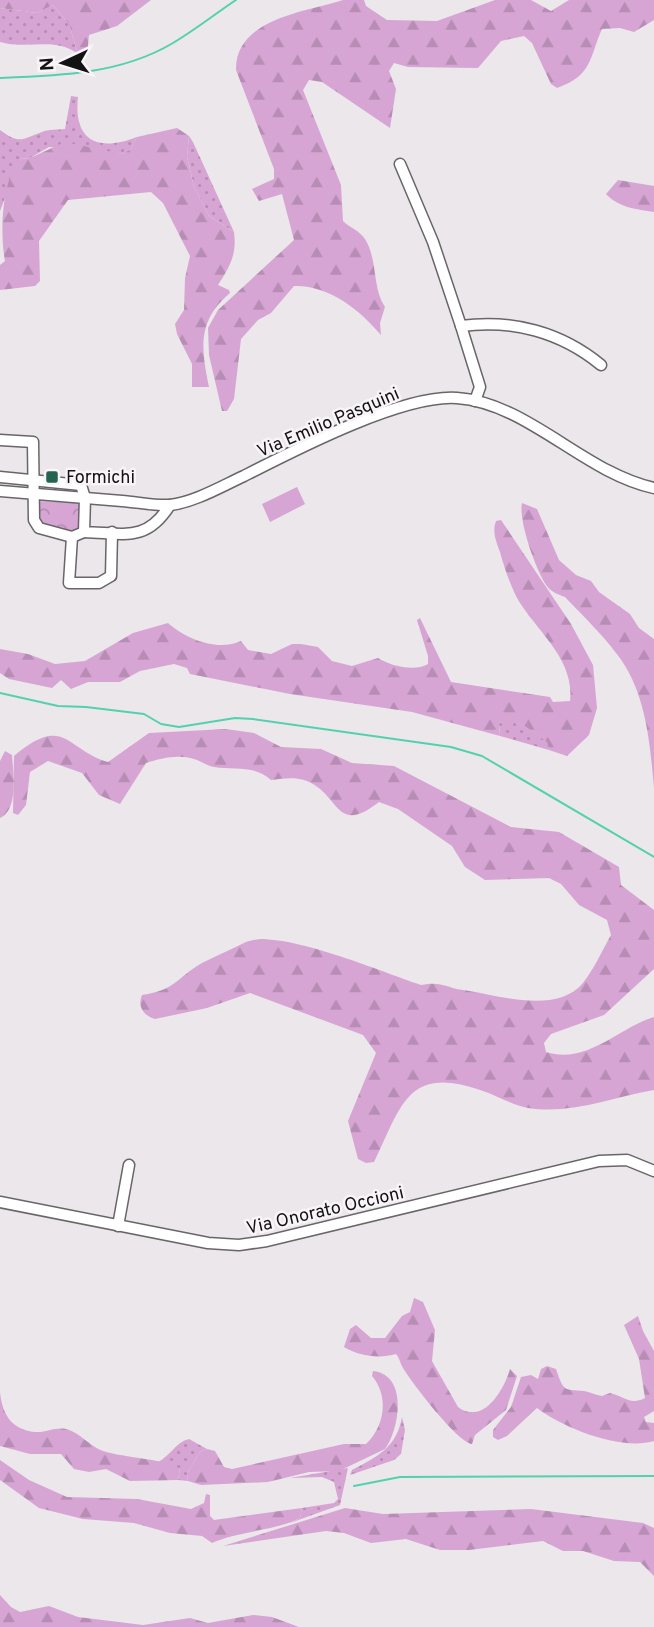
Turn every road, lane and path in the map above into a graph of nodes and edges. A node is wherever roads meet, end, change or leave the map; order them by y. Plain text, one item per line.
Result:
1 (400, 164) dead end
2 (461, 326) junction
3 (601, 365) dead end
4 (475, 401) junction
5 (0, 440) edge
6 (0, 477) edge
7 (35, 479) junction
8 (654, 488) edge
9 (0, 491) edge
10 (36, 494) junction
11 (85, 498) junction
12 (170, 505) junction
13 (84, 532) junction
14 (112, 532) junction
15 (72, 537) junction
16 (129, 1165) dead end
17 (654, 1171) edge
18 (0, 1202) edge
19 (118, 1226) junction

1 - 2 street
2 - 3 street
2 - 4 street
4 - 8 street, Via Emilio Pasquini
4 - 12 street, Via Emilio Pasquini
5 - 7 street
6 - 7 street
7 - 10 street
7 - 11 street
9 - 10 street, Via Emilio Pasquini
10 - 11 street, Via Emilio Pasquini
10 - 15 street
11 - 12 street, Via Emilio Pasquini
11 - 13 street
12 - 14 street
13 - 14 street
13 - 15 street
14 - 15 street
16 - 19 street
17 - 19 street, Via Onorato Occioni
18 - 19 street, Via Onorato Occioni

